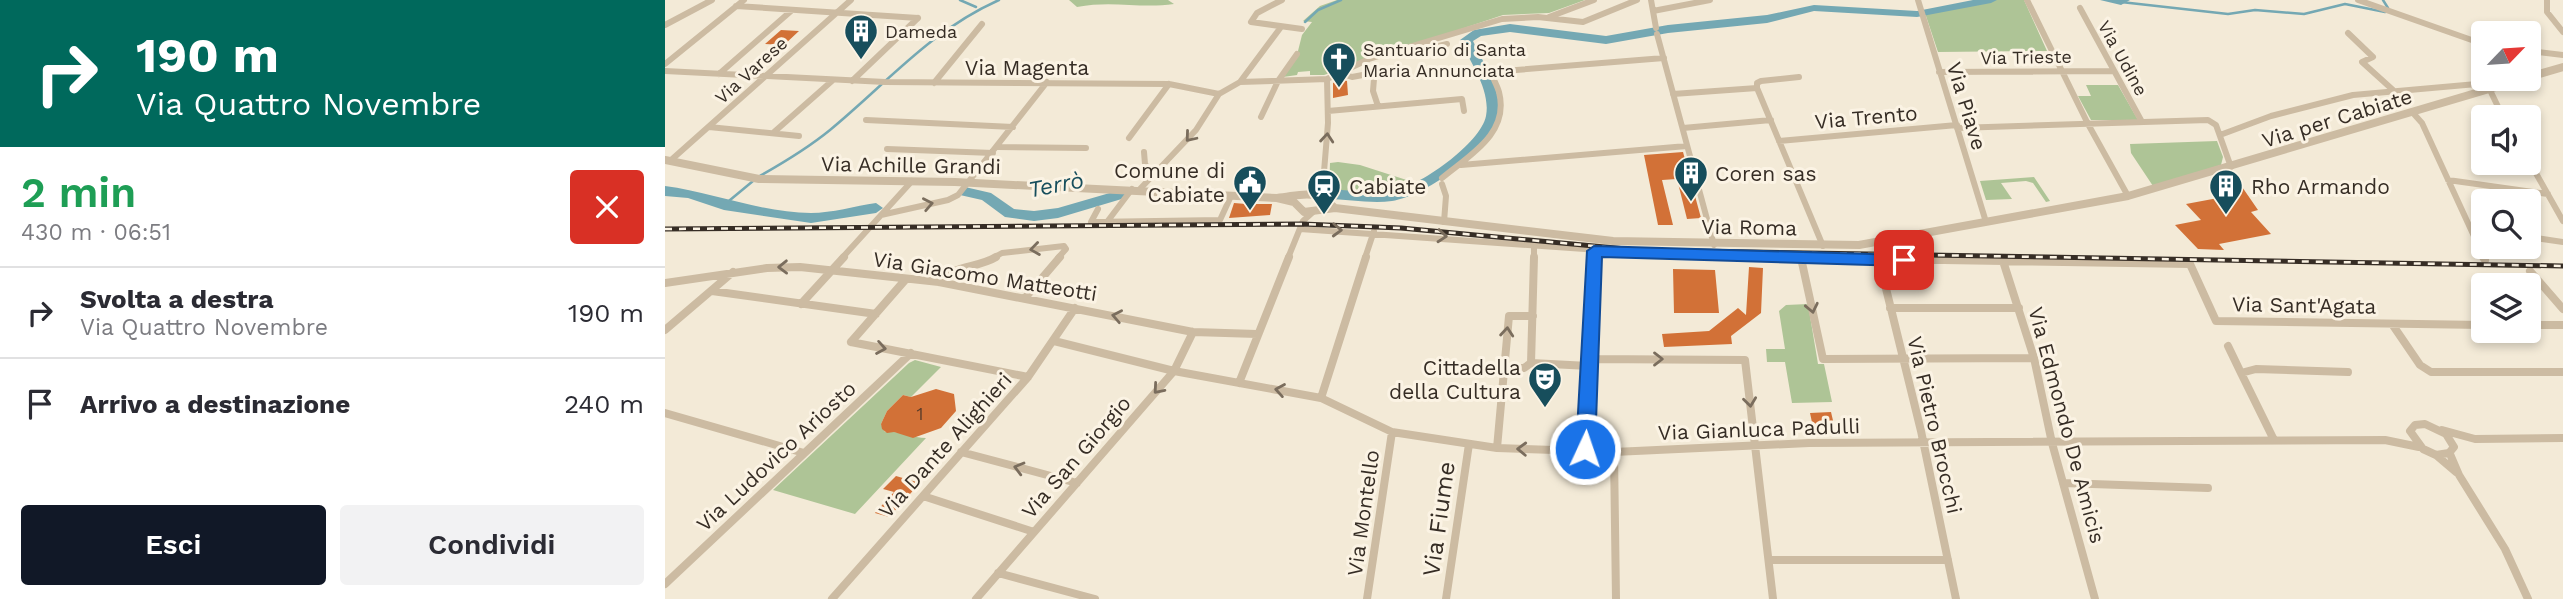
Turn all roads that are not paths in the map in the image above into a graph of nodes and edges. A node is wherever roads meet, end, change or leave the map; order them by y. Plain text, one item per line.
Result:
1 (712, 0) edge
2 (744, 0) edge
3 (851, 0) edge
4 (1282, 0) edge
5 (1594, 0) edge
6 (1637, 0) edge
7 (1651, 0) edge
8 (1710, 0) edge
9 (1917, 0) edge
10 (2027, 0) edge
11 (2358, 0) edge
12 (2547, 0) edge
13 (736, 6) junction
14 (2080, 8) dead end
15 (791, 11) junction
16 (1653, 11) junction
17 (832, 14) junction
18 (1545, 18) junction
19 (982, 24) dead end
20 (665, 25) edge
21 (1282, 27) junction
22 (1301, 29) dead end
23 (2563, 32) edge
24 (2349, 33) dead end
25 (2471, 40) edge
26 (1447, 44) dead end
27 (2541, 52) edge
28 (1297, 54) dead end
29 (2561, 55) edge
30 (1664, 58) junction
31 (665, 64) edge
32 (2563, 67) edge
33 (1350, 68) junction
34 (665, 71) edge
35 (2062, 71) junction
36 (2113, 71) junction
37 (1339, 72) junction
38 (1939, 72) junction
39 (2541, 73) edge
40 (719, 74) junction
41 (765, 76) junction
42 (1799, 77) dead end
43 (1327, 79) junction
44 (834, 80) junction
45 (852, 81) junction
46 (1278, 81) junction
47 (1047, 82) junction
48 (1240, 82) junction
49 (934, 83) junction
50 (1169, 84) junction
51 (2471, 85) edge
52 (1757, 88) junction
53 (2393, 91) junction
54 (2471, 91) edge
55 (1219, 94) junction
56 (1673, 94) junction
57 (1378, 106) junction
58 (1328, 111) junction
59 (1464, 111) dead end
60 (2413, 113) junction
61 (1261, 117) dead end
62 (866, 120) dead end
63 (1771, 120) junction
64 (2142, 122) junction
65 (2088, 124) junction
66 (1957, 126) junction
67 (709, 127) junction
68 (1013, 127) junction
69 (1682, 128) junction
70 (773, 133) junction
71 (2220, 135) junction
72 (799, 136) dead end
73 (1129, 138) dead end
74 (1779, 141) junction
75 (1687, 146) junction
76 (998, 147) junction
77 (1086, 148) dead end
78 (887, 149) dead end
79 (1144, 152) dead end
80 (993, 153) junction
81 (668, 161) edge
82 (1460, 165) junction
83 (2231, 167) junction
84 (1152, 173) junction
85 (2537, 175) edge
86 (2448, 180) junction
87 (912, 181) junction
88 (968, 183) junction
89 (2160, 187) joint
90 (1135, 190) junction
91 (2548, 194) junction
92 (1231, 196) junction
93 (1304, 196) junction
94 (2128, 196) junction
95 (1277, 198) junction
96 (1324, 199) junction
97 (1299, 208) junction
98 (1335, 208) junction
99 (1098, 209) dead end
100 (1315, 211) junction
101 (881, 215) junction
102 (2563, 221) edge
103 (1107, 222) junction
104 (1444, 222) junction
105 (1986, 222) junction
106 (1302, 225) junction
107 (2470, 228) joint
108 (1374, 231) junction
109 (2541, 239) edge
110 (2563, 242) edge
111 (1714, 245) junction
112 (1534, 246) junction
113 (1823, 246) junction
114 (1594, 251) junction
115 (1801, 258) junction
116 (1879, 260) junction
117 (2485, 260) dead end
118 (2003, 261) junction
119 (833, 270) junction
120 (2530, 271) dead end
121 (734, 272) junction
122 (906, 279) junction
123 (939, 282) junction
124 (665, 283) edge
125 (712, 291) junction
126 (1025, 299) junction
127 (801, 304) junction
128 (2019, 307) junction
129 (1075, 308) junction
130 (1890, 308) junction
131 (2563, 309) edge
132 (876, 314) junction
133 (1533, 316) junction
134 (2392, 324) junction
135 (2471, 325) edge
136 (2541, 325) edge
137 (2563, 325) edge
138 (665, 330) edge
139 (1193, 332) junction
140 (1257, 334) junction
141 (1054, 341) junction
142 (2228, 346) dead end
143 (911, 353) junction
144 (1902, 358) junction
145 (2034, 358) junction
146 (1589, 363) junction
147 (1527, 365) junction
148 (1504, 368) junction
149 (1174, 371) junction
150 (2348, 372) dead end
151 (2563, 372) edge
152 (2241, 373) junction
153 (1028, 377) junction
154 (1239, 383) junction
155 (1321, 398) junction
156 (665, 412) edge
157 (2442, 430) junction
158 (2410, 431) junction
159 (1392, 432) junction
160 (2563, 438) edge
161 (2475, 439) junction
162 (2274, 440) junction
163 (2385, 440) junction
164 (2052, 443) junction
165 (1469, 444) junction
166 (1924, 444) junction
167 (1755, 445) junction
168 (2419, 447) junction
169 (1497, 449) junction
170 (1585, 451) junction
171 (961, 452) junction
172 (1614, 452) junction
173 (804, 453) junction
174 (2452, 453) junction
175 (2436, 455) junction
176 (2459, 475) junction
177 (2063, 483) junction
178 (1077, 484) junction
179 (2208, 488) dead end
180 (923, 495) junction
181 (1034, 532) junction
182 (1769, 560) junction
183 (1948, 561) junction
184 (997, 573) junction
185 (665, 584) edge
186 (832, 599) edge
187 (976, 599) edge
188 (1095, 599) edge
189 (1367, 599) edge
190 (1446, 599) edge
191 (1616, 599) edge
192 (1773, 599) edge
193 (1956, 599) edge
194 (2095, 599) edge
195 (2528, 599) edge

1 - 20 street
2 - 13 street
3 - 17 street, Via Varese
4 - 21 street
5 - 18 street
6 - 18 street
7 - 16 street
8 - 16 street
9 - 38 street, Via Piave
10 - 35 street
11 - 25 street
12 - 23 street
13 - 15 street
13 - 31 street
14 - 36 street, Via Udine
15 - 17 street
15 - 40 street
16 - 30 street
17 - 41 street, Via Varese
17 - 45 street
18 - 33 street
19 - 49 street
21 - 22 street
21 - 48 street
24 - 53 street
26 - 33 street
27 - 29 street
28 - 46 street
30 - 56 street
30 - 82 street
32 - 39 street
33 - 37 street
34 - 40 street, Via Magenta
35 - 36 street, Via Trieste
35 - 38 street, Via Trieste
35 - 65 street
36 - 64 street, Via Udine
37 - 43 street
37 - 57 street
38 - 66 street, Via Piave
40 - 41 street, Via Magenta
41 - 44 street, Via Magenta
41 - 67 street, Via Varese
42 - 52 street
43 - 46 street
43 - 58 street
44 - 45 street, Via Magenta
44 - 70 street
45 - 49 street, Via Magenta
46 - 48 street
46 - 61 street
47 - 49 street, Via Magenta
47 - 50 street, Via Magenta
47 - 68 street
48 - 55 street
50 - 55 street, Via Magenta
50 - 73 street
51 - 53 street
52 - 56 street
52 - 63 street
53 - 71 street
54 - 60 street, Via per Cabiate
55 -> 84 street
56 - 69 street
57 - 58 street
57 - 59 street
96 -> 58 street
60 - 83 street, Via per Cabiate
60 - 86 street
62 - 68 street
63 - 69 street
63 - 74 street
64 - 65 street, Via Trento
64 - 71 street, Via Trento
65 - 66 street, Via Trento
65 - 94 street
66 - 74 street, Via Trento
66 - 105 street, Via Piave
67 - 70 street
67 - 81 street, Via Varese
68 - 76 street
69 - 75 street
70 - 72 street
71 - 83 street
74 - 113 street
75 - 82 street
75 - 111 street
76 - 77 street
76 - 80 street
78 - 80 street
79 - 84 street
80 - 88 street
81 - 87 street, Via Achille Grandi
82 - 104 street
83 - 89 street, Via per Cabiate
84 - 90 street
85 - 91 street
86 - 91 street
86 - 107 street
87 - 88 street, Via Achille Grandi
87 - 101 street
88 - 90 street, Via Achille Grandi
101 -> 88 street
89 - 94 street, Via Roma
90 - 92 street, Via Achille Grandi
90 - 103 street
91 - 102 street
92 - 95 street, Via Achille Grandi
92 - 103 street
93 - 95 street, Via Achille Grandi
93 - 96 street, Via Achille Grandi
93 - 97 street
94 - 105 street, Via Roma
95 - 97 street, Via Achille Grandi
96 - 98 street, Via Roma
96 - 100 street
97 - 100 street, Via Achille Grandi
97 - 106 street
98 - 100 street, Via Roma
98 - 104 street, Via Roma
99 - 103 street
100 - 106 street
101 - 119 street
104 - 111 street, Via Roma
105 - 113 street, Via Roma
106 -> 108 street
106 - 140 street
107 - 117 street
108 -> 112 street
108 - 155 street
109 - 110 street
111 - 113 street, Via Roma
112 - 114 street
112 - 133 street
114 - 115 street
114 - 146 street
115 - 116 street
115 -> 144 street
116 - 118 street
116 - 130 street, Via Pietro Brocchi
118 - 128 street, Via Edmondo De Amicis
118 - 134 street, Via Sant'Agata
119 -> 121 street, Via Giacomo Matteotti
119 - 122 street, Via Giacomo Matteotti
119 - 127 street
120 - 131 street
121 - 124 street, Via Giacomo Matteotti
121 - 125 street
122 - 123 street, Via Giacomo Matteotti
122 - 132 street
123 - 126 street, Via Giacomo Matteotti
126 -> 123 street
125 - 127 street
125 - 138 street
126 - 129 street, Via Giacomo Matteotti
127 - 132 street
128 - 130 street
128 - 145 street, Via Edmondo De Amicis
139 -> 129 street, Via Giacomo Matteotti
129 - 141 street, Via Dante Alighieri
130 - 144 street, Via Pietro Brocchi
132 -> 143 street
133 - 147 street
148 -> 133 street
134 - 135 street, Via Sant'Agata
134 - 151 street, Via Sant'Agata
136 - 137 street
139 - 140 street, Via Giacomo Matteotti
139 - 149 street, Via San Giorgio
140 - 154 street
141 - 149 street, Via Gianluca Padulli
141 - 153 street, Via Dante Alighieri
142 - 152 street
143 - 153 street
143 - 173 street, Via Ludovico Ariosto
144 - 145 street
144 - 166 street, Via Pietro Brocchi
145 - 164 street, Via Edmondo De Amicis
146 - 147 street
146 -> 167 street
146 - 170 street
147 - 148 street
148 - 169 street
149 - 154 street, Via Gianluca Padulli
149 -> 178 street, Via San Giorgio
150 - 152 street
152 - 162 street
153 - 171 street, Via Dante Alighieri
155 -> 154 street, Via Gianluca Padulli
155 - 159 street, Via Gianluca Padulli
156 - 173 street
157 - 158 street
157 - 161 street
157 - 174 street
158 - 163 street
158 - 168 street
159 - 165 street, Via Gianluca Padulli
159 - 189 street, Via Montello
160 - 161 street
161 - 174 street
162 - 163 street
162 - 164 street, Via Gianluca Padulli
163 - 168 street
164 - 166 street, Via Gianluca Padulli
164 - 177 street, Via Edmondo De Amicis
165 - 169 street, Via Gianluca Padulli
165 - 190 street, Via Fiume
166 - 167 street, Via Gianluca Padulli
166 - 183 street, Via Pietro Brocchi
167 - 172 street, Via Gianluca Padulli
167 - 182 street
168 - 175 street
170 -> 169 street, Via Gianluca Padulli
170 - 172 street, Via Gianluca Padulli
178 -> 171 street
171 - 180 street, Via Dante Alighieri
172 - 191 street
173 - 185 street, Via Ludovico Ariosto
174 - 175 street
174 - 176 street
175 - 176 street
176 - 195 street
177 - 179 street
177 - 194 street, Via Edmondo De Amicis
178 - 181 street, Via San Giorgio
180 - 181 street
180 - 186 street, Via Dante Alighieri
181 - 184 street, Via San Giorgio
182 - 183 street
182 - 192 street
183 - 193 street, Via Pietro Brocchi
184 - 187 street, Via San Giorgio
184 - 188 street

